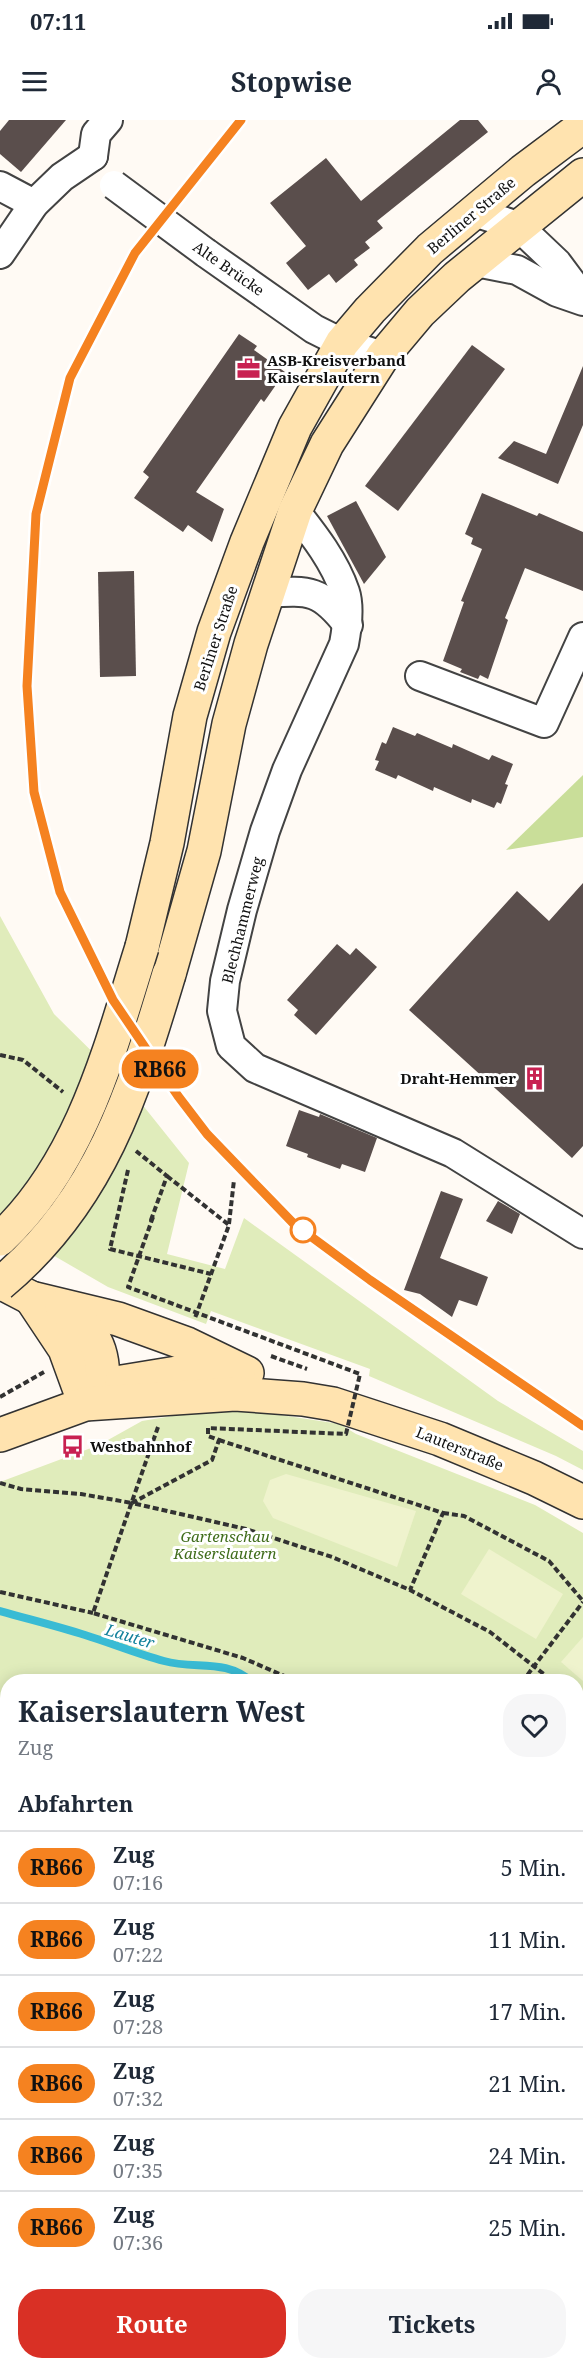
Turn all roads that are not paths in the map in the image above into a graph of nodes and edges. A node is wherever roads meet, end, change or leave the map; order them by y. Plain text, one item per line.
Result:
1 (108, 120) edge
2 (583, 126) edge
3 (93, 156) junction
4 (583, 175) edge
5 (0, 186) edge
6 (34, 204) junction
7 (474, 212) junction
8 (518, 226) junction
9 (0, 254) edge
10 (476, 262) junction
11 (583, 300) edge
12 (342, 343) junction
13 (383, 356) junction
14 (295, 511) junction
15 (268, 593) junction
16 (348, 625) junction
17 (583, 637) edge
18 (420, 676) dead end
19 (583, 1234) edge
20 (0, 1239) edge
21 (0, 1283) edge
22 (44, 1301) junction
23 (256, 1364) junction
24 (344, 1394) junction
25 (94, 1396) junction
26 (0, 1435) edge
27 (583, 1502) edge

1 - 3 street
2 - 7 main road, Berliner Straße
3 - 6 street
3 - 12 street, Alte Brücke, bridge
4 - 8 main road
5 - 6 street
6 - 9 street
7 - 8 street
7 - 12 main road, Berliner Straße
8 - 10 main road
8 - 11 street
10 - 11 street
10 - 13 main road
12 - 13 street, Alte Brücke
12 - 20 main road, Berliner Straße, bridge
13 - 14 main road
14 - 15 main road
14 - 16 street, Blechhammerweg
15 - 16 street
15 - 21 main road, bridge
16 - 19 street, Blechhammerweg
17 - 18 street
21 - 22 main road
22 - 23 main road
22 - 25 main road
23 - 24 main road, Lauterstraße
23 - 25 main road, Lauterstraße
24 - 25 main road, Lauterstraße
24 - 27 main road, Lauterstraße
25 - 26 main road, Lauterstraße

